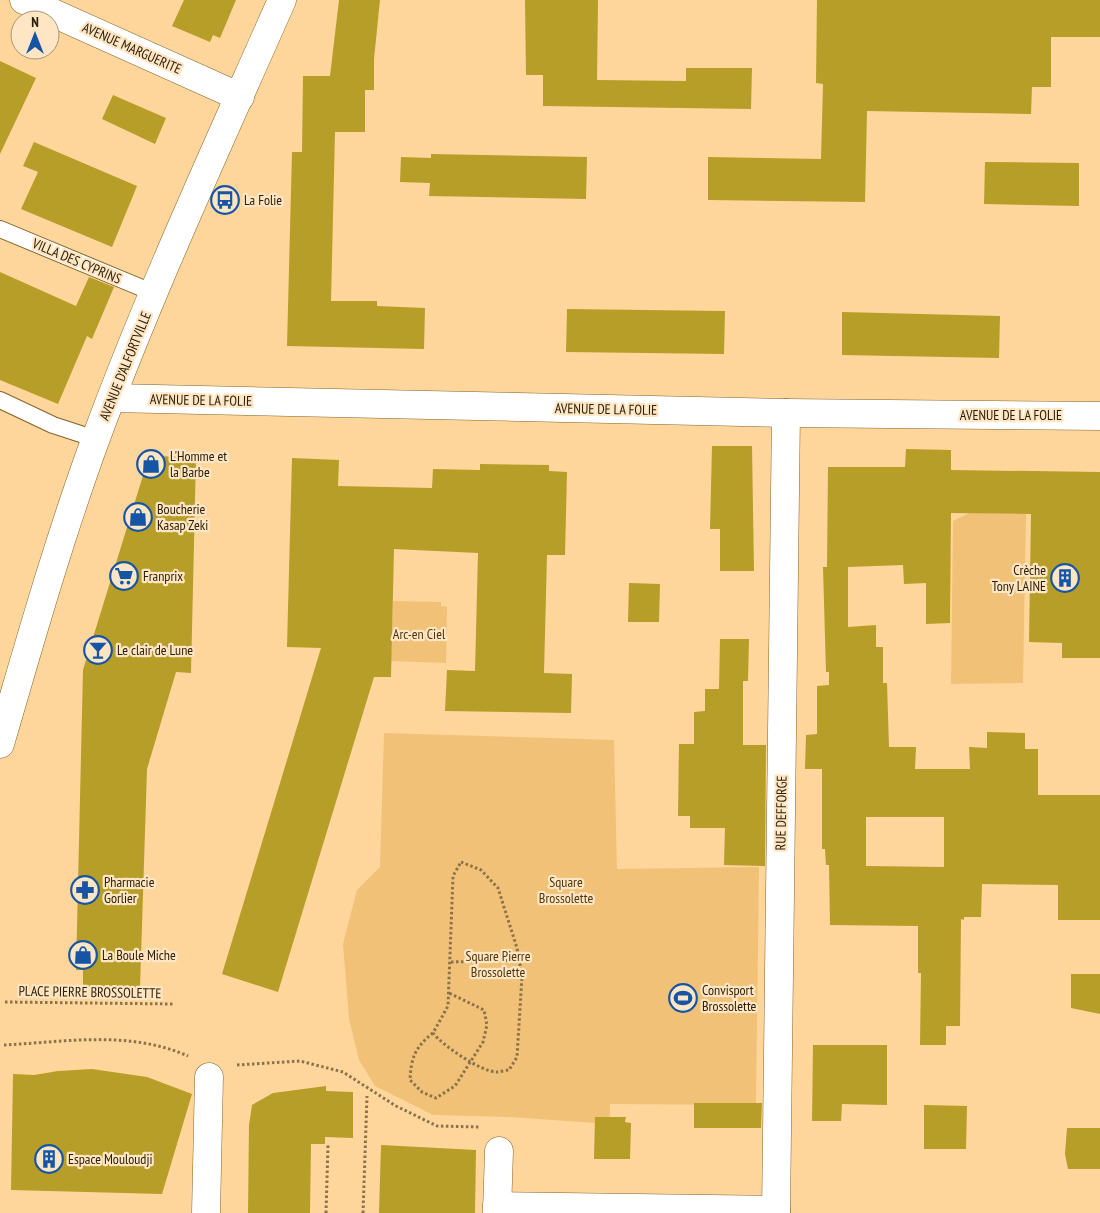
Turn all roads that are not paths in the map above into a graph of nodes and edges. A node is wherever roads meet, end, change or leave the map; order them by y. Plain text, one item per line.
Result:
1 (24, 0) edge
2 (282, 0) edge
3 (240, 97) junction
4 (0, 229) edge
5 (154, 294) junction
6 (112, 398) junction
7 (0, 400) edge
8 (786, 413) junction
9 (1100, 416) edge
10 (96, 439) junction
11 (0, 744) edge
12 (211, 1072) road end
13 (499, 1152) road end
14 (497, 1210) edge
15 (776, 1212) edge
16 (206, 1213) edge

1 - 3 street, AVENUE MARGUERITE
2 - 3 street, AVENUE D'ALFORTVILLE
3 - 5 street, AVENUE D'ALFORTVILLE
4 - 5 lane, VILLA DES CYPRINS
5 - 6 street, AVENUE D'ALFORTVILLE
6 - 8 street, AVENUE DE LA FOLIE
6 - 10 street, AVENUE D'ALFORTVILLE
7 - 10 lane
8 - 9 street, AVENUE DE LA FOLIE
8 - 15 street, RUE DEFFORGE
10 - 11 street, AVENUE D'ALFORTVILLE
12 - 16 street
13 - 14 street
14 - 15 street

